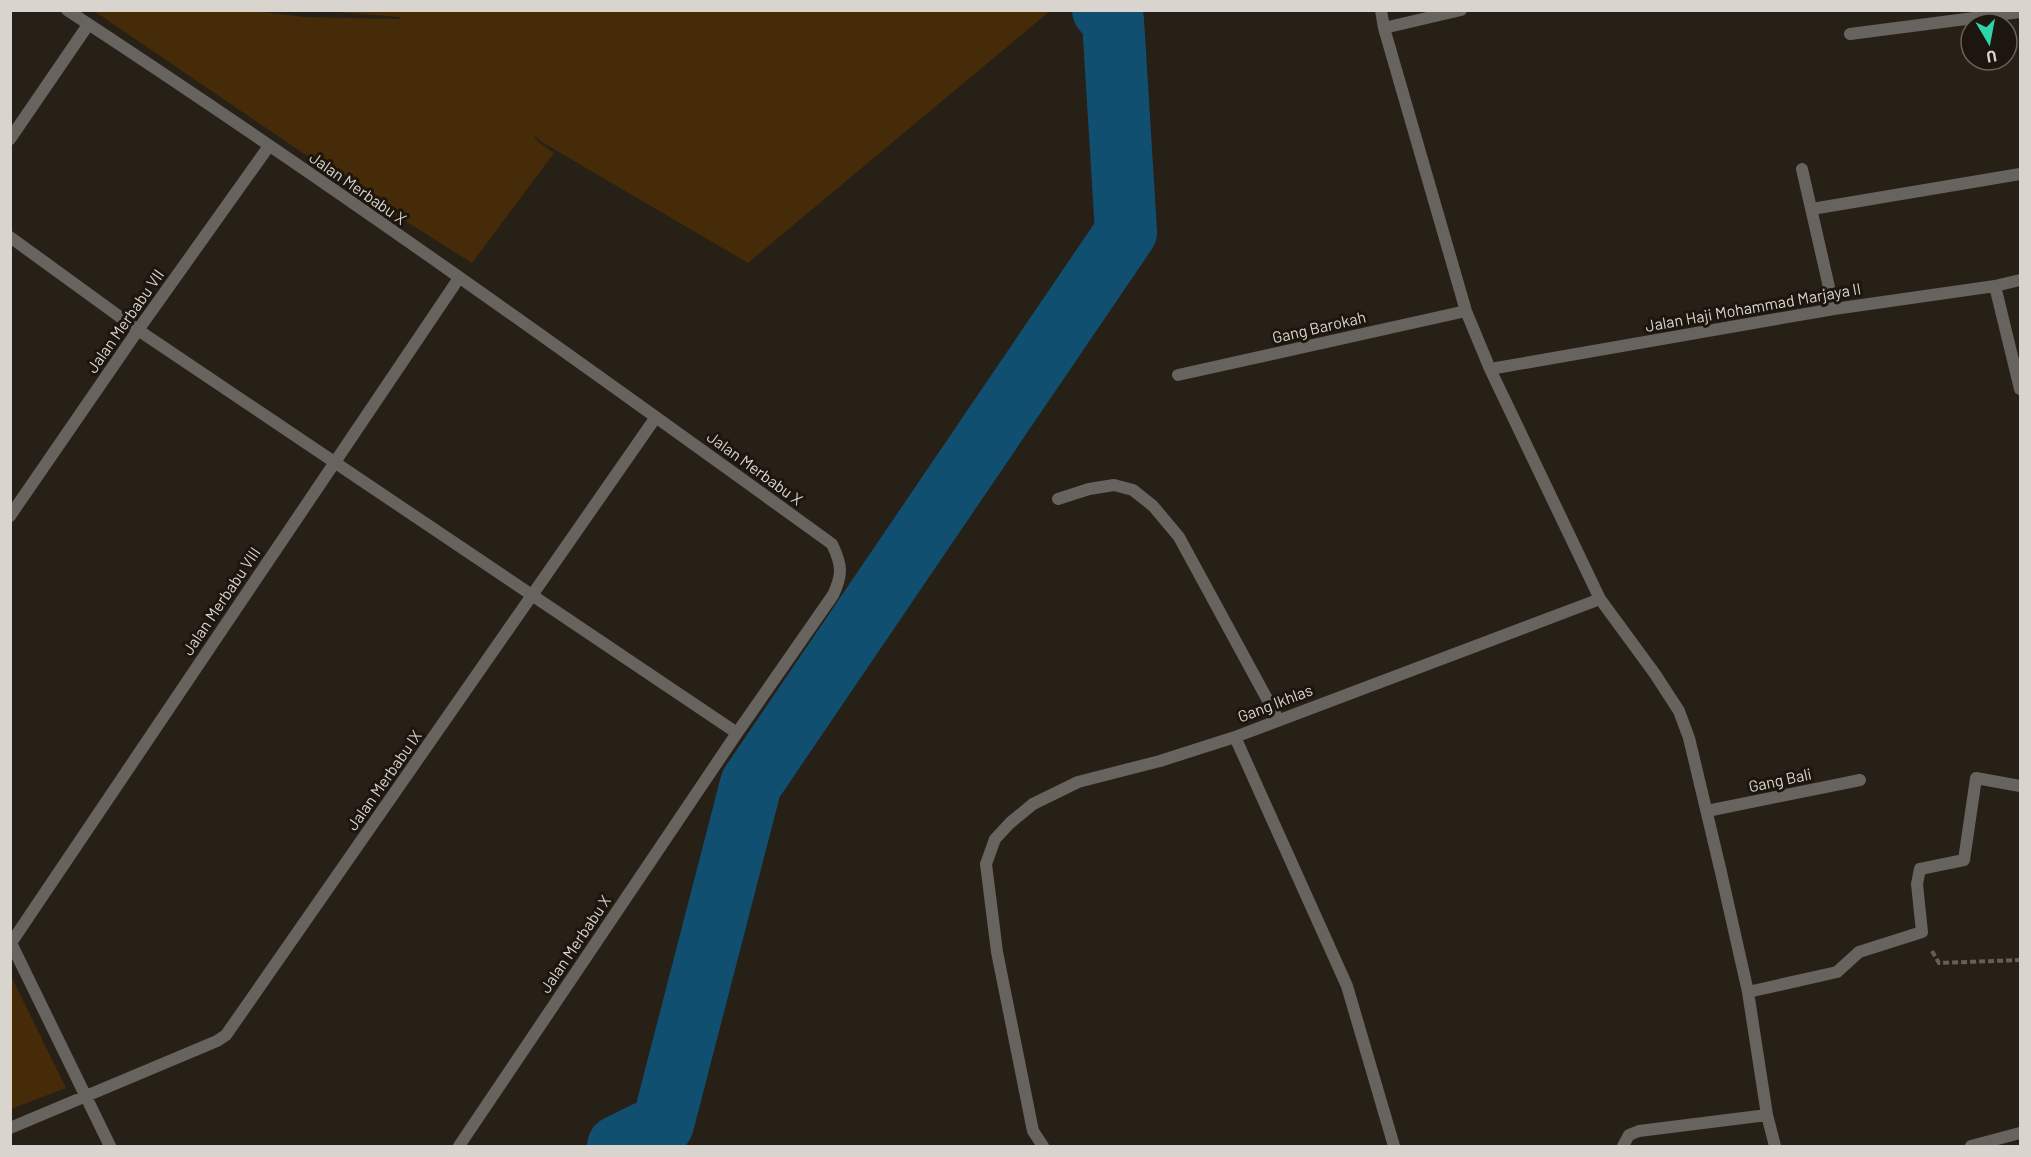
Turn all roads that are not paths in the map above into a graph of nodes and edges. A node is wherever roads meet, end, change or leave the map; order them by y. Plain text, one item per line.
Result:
1 (66, 10) edge
2 (1381, 10) edge
3 (1461, 10) edge
4 (2020, 12) edge
5 (88, 25) junction
6 (1384, 28) junction
7 (1850, 34) dead end
8 (10, 139) edge
9 (269, 146) junction
10 (1802, 169) dead end
11 (2020, 174) edge
12 (1812, 208) junction
13 (10, 237) edge
14 (459, 278) junction
15 (2020, 280) edge
16 (1995, 286) junction
17 (1834, 309) junction
18 (1467, 311) junction
19 (138, 330) junction
20 (1490, 369) junction
21 (1178, 375) dead end
22 (2020, 389) edge
23 (656, 417) junction
24 (335, 462) junction
25 (1058, 499) dead end
26 (10, 516) edge
27 (533, 596) junction
28 (1600, 599) junction
29 (1278, 719) junction
30 (737, 733) junction
31 (1235, 737) junction
32 (1860, 780) dead end
33 (2020, 786) edge
34 (1707, 812) junction
35 (11, 942) edge
36 (1748, 992) junction
37 (86, 1097) junction
38 (1767, 1115) junction
39 (10, 1128) edge
40 (2020, 1133) edge
41 (110, 1146) edge
42 (459, 1146) edge
43 (1043, 1146) edge
44 (1394, 1146) edge
45 (1623, 1146) edge
46 (1775, 1146) edge
47 (1971, 1146) edge

1 - 5 street, Jalan Merbabu X
2 - 6 street
3 - 6 street
4 - 7 street
5 - 8 street
5 - 9 street, Jalan Merbabu X
6 - 18 street
9 - 14 street, Jalan Merbabu X
9 - 19 street, Jalan Merbabu VII
10 - 12 street
11 - 12 street
12 - 17 street
13 - 19 street
14 - 23 street, Jalan Merbabu X
14 - 24 street, Jalan Merbabu VIII
15 - 16 street, Jalan Haji Mohammad Marjaya II
16 - 17 street, Jalan Haji Mohammad Marjaya II
16 - 22 street
17 - 20 street, Jalan Haji Mohammad Marjaya II
18 - 20 street
18 - 21 street, Gang Barokah
19 - 24 street
19 - 26 street, Jalan Merbabu VII
20 - 28 street
23 - 27 street, Jalan Merbabu IX
23 - 30 street, Jalan Merbabu X
24 - 27 street
24 - 35 street, Jalan Merbabu VIII
25 - 29 street
27 - 30 street
27 - 37 street, Jalan Merbabu IX
28 - 29 street, Gang Ikhlas
28 - 34 street
29 - 31 street, Gang Ikhlas
30 - 42 street, Jalan Merbabu X
31 - 43 street, Gang Ikhlas
31 - 44 street
32 - 34 street, Gang Bali
33 - 36 street
34 - 36 street
35 - 37 street
36 - 38 street
37 - 39 street, Jalan Merbabu IX
37 - 41 street
38 - 45 street
38 - 46 street
40 - 47 street

